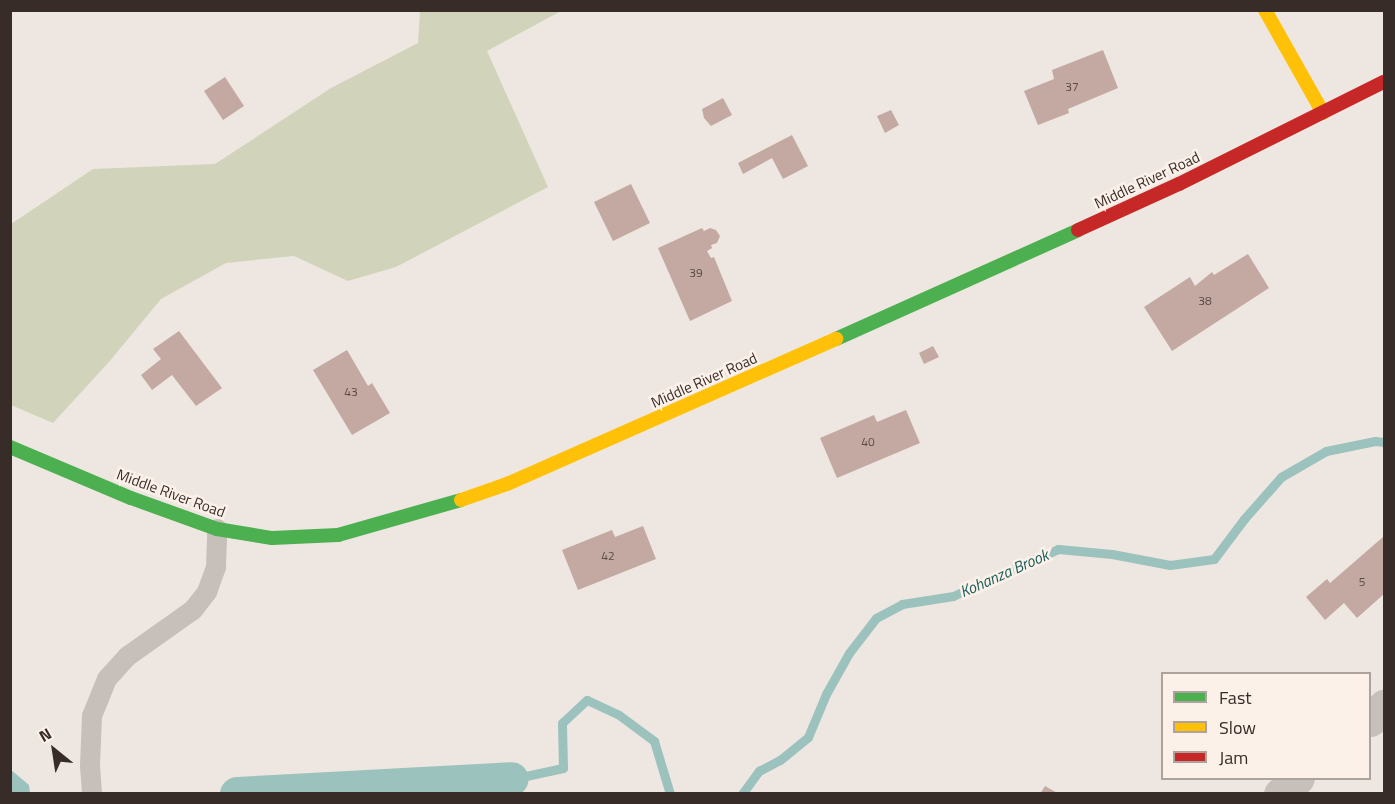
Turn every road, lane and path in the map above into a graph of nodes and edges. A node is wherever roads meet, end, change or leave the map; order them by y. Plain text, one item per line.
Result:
1 (1265, 10) edge
2 (1384, 82) edge
3 (1323, 113) junction
4 (10, 447) edge
5 (217, 529) junction
6 (1384, 706) edge
7 (1371, 719) edge
8 (1296, 780) edge
9 (92, 794) edge
10 (1280, 794) edge

1 - 3 main road
2 - 3 main road, Middle River Road
3 - 5 main road, Middle River Road
4 - 5 main road, Middle River Road
5 - 9 lane
6 - 7 street
8 - 10 street

